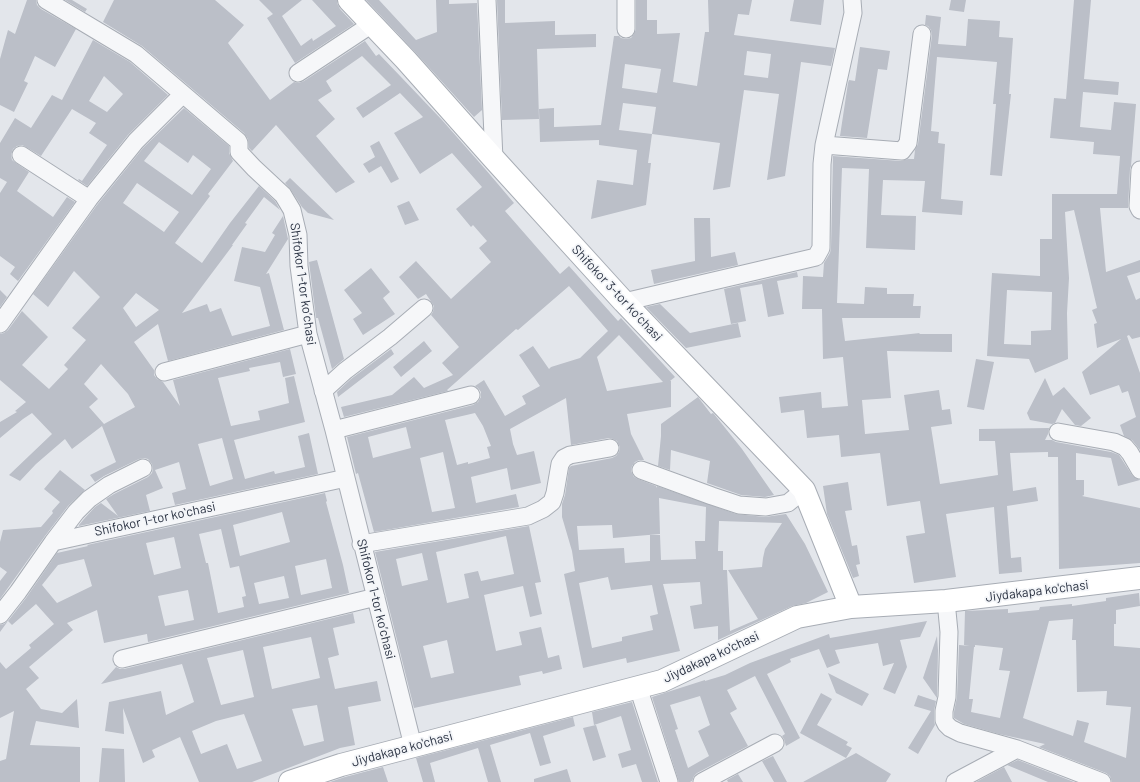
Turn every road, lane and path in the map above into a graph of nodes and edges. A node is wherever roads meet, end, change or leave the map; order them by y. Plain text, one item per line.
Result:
1 (46, 0) edge
2 (349, 0) edge
3 (487, 0) edge
4 (626, 0) edge
5 (852, 0) edge
6 (372, 24) junction
7 (626, 29) dead end
8 (922, 34) dead end
9 (298, 73) dead end
10 (183, 94) junction
11 (824, 145) junction
12 (21, 156) dead end
13 (494, 159) junction
14 (1140, 170) edge
15 (89, 199) junction
16 (1140, 210) edge
17 (624, 302) junction
18 (424, 308) dead end
19 (0, 324) edge
20 (308, 334) junction
21 (164, 372) dead end
22 (323, 391) junction
23 (471, 395) dead end
24 (334, 430) junction
25 (1058, 432) dead end
26 (610, 448) dead end
27 (143, 468) dead end
28 (641, 470) dead end
29 (1140, 470) edge
30 (346, 478) junction
31 (804, 490) junction
32 (53, 542) junction
33 (361, 544) junction
34 (1140, 578) edge
35 (376, 597) junction
36 (946, 602) junction
37 (851, 607) junction
38 (0, 615) edge
39 (122, 659) dead end
40 (638, 687) junction
41 (775, 744) dead end
42 (413, 746) junction
43 (1017, 749) junction
44 (290, 782) edge
45 (669, 782) edge
46 (702, 782) edge
47 (955, 782) edge
48 (1102, 782) edge

1 - 10 street, Shifokor 1-tor koʼchasi
2 - 6 street, Shifokor 3-tor koʼchasi
3 - 13 street
4 - 7 street
5 - 11 street
6 - 9 street
6 - 13 street, Shifokor 3-tor koʼchasi
8 - 11 street
10 - 15 street
10 - 20 street, Shifokor 1-tor koʼchasi
11 - 17 street
12 - 15 street
13 - 17 street, Shifokor 3-tor koʼchasi
14 - 16 street
15 - 19 street
17 - 31 street, Shifokor 3-tor koʼchasi
18 - 22 street
20 - 21 street
20 - 22 street, Shifokor 1-tor koʼchasi
22 - 24 street, Shifokor 1-tor koʼchasi
23 - 24 street
24 - 30 street, Shifokor 1-tor koʼchasi
25 - 29 street
26 - 33 street
27 - 32 street
28 - 31 street
30 - 32 street, Shifokor 1-tor koʻchasi
30 - 33 street, Shifokor 1-tor koʼchasi
31 - 37 street, Shifokor 3-tor koʼchasi
32 - 38 street
33 - 35 street, Shifokor 1-tor koʼchasi
34 - 36 street, Jiydakapa ko'chasi
35 - 39 street
35 - 42 street, Shifokor 1-tor koʼchasi
36 - 37 street, Jiydakapa ko'chasi
36 - 43 street
37 - 40 street, Jiydakapa ko'chasi
40 - 42 street, Jiydakapa ko'chasi
40 - 45 street
41 - 46 street
42 - 44 street, Jiydakapa ko'chasi
43 - 47 street
43 - 48 street

